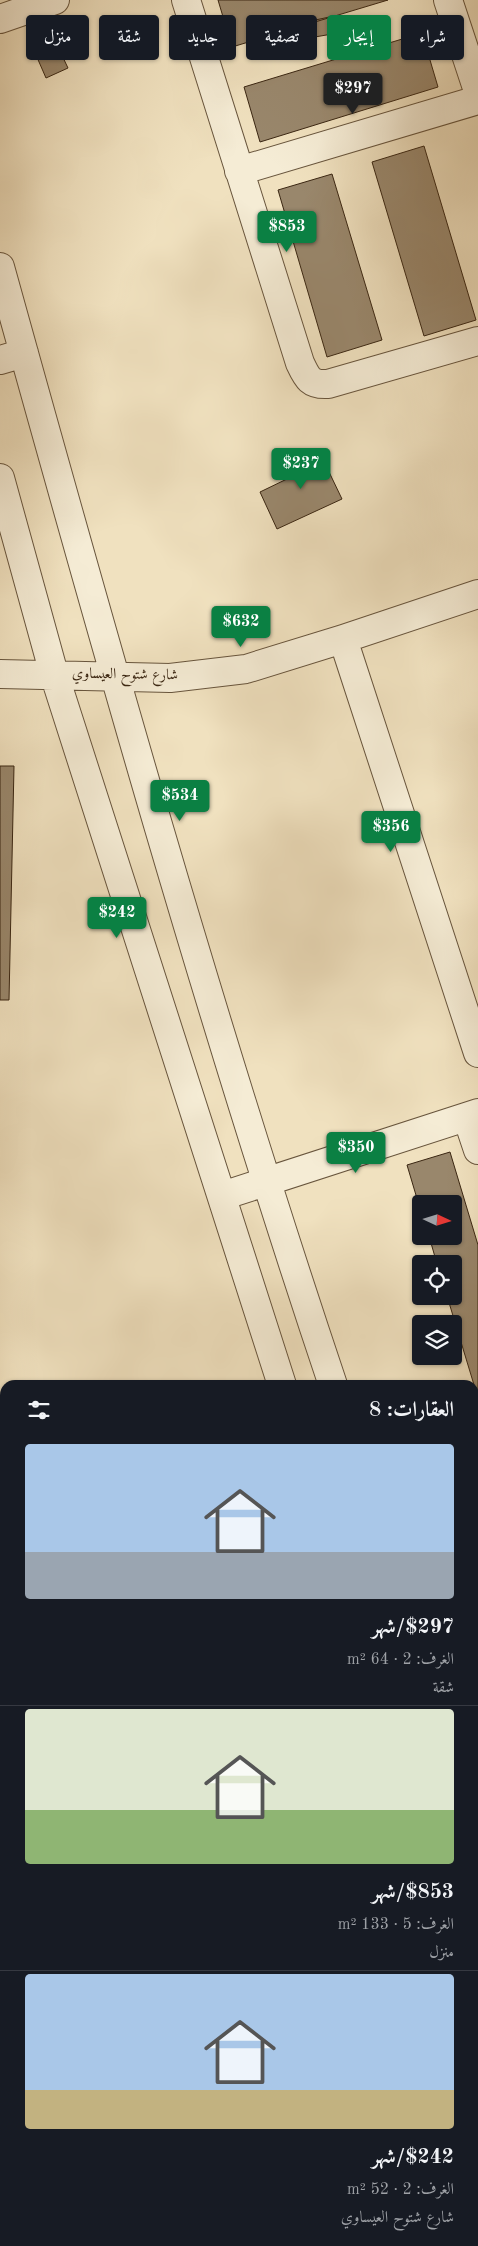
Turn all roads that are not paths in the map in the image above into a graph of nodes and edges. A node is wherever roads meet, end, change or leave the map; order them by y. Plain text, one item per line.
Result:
1 (55, 0) edge
2 (186, 0) edge
3 (448, 0) edge
4 (0, 19) edge
5 (478, 91) edge
6 (478, 100) edge
7 (239, 171) junction
8 (0, 267) edge
9 (478, 341) edge
10 (12, 356) edge
11 (0, 478) edge
12 (476, 600) edge
13 (344, 639) junction
14 (0, 674) edge
15 (54, 674) junction
16 (113, 676) junction
17 (478, 1053) edge
18 (472, 1115) edge
19 (478, 1150) edge
20 (266, 1180) junction
21 (222, 1196) junction
22 (280, 1380) edge
23 (331, 1380) edge

1 - 4 street
2 - 7 street
3 - 5 street
6 - 7 street
7 - 9 street
8 - 10 street
10 - 16 street
11 - 15 street
12 - 13 street, شارع شتوح العيساوي
13 - 16 street, شارع شتوح العيساوي
13 - 17 street
14 - 15 street, شارع شتوح العيساوي
15 - 16 street, شارع شتوح العيساوي
15 - 21 street
16 - 20 street
18 - 19 street
18 - 20 street
20 - 21 street
20 - 23 street
21 - 22 street

